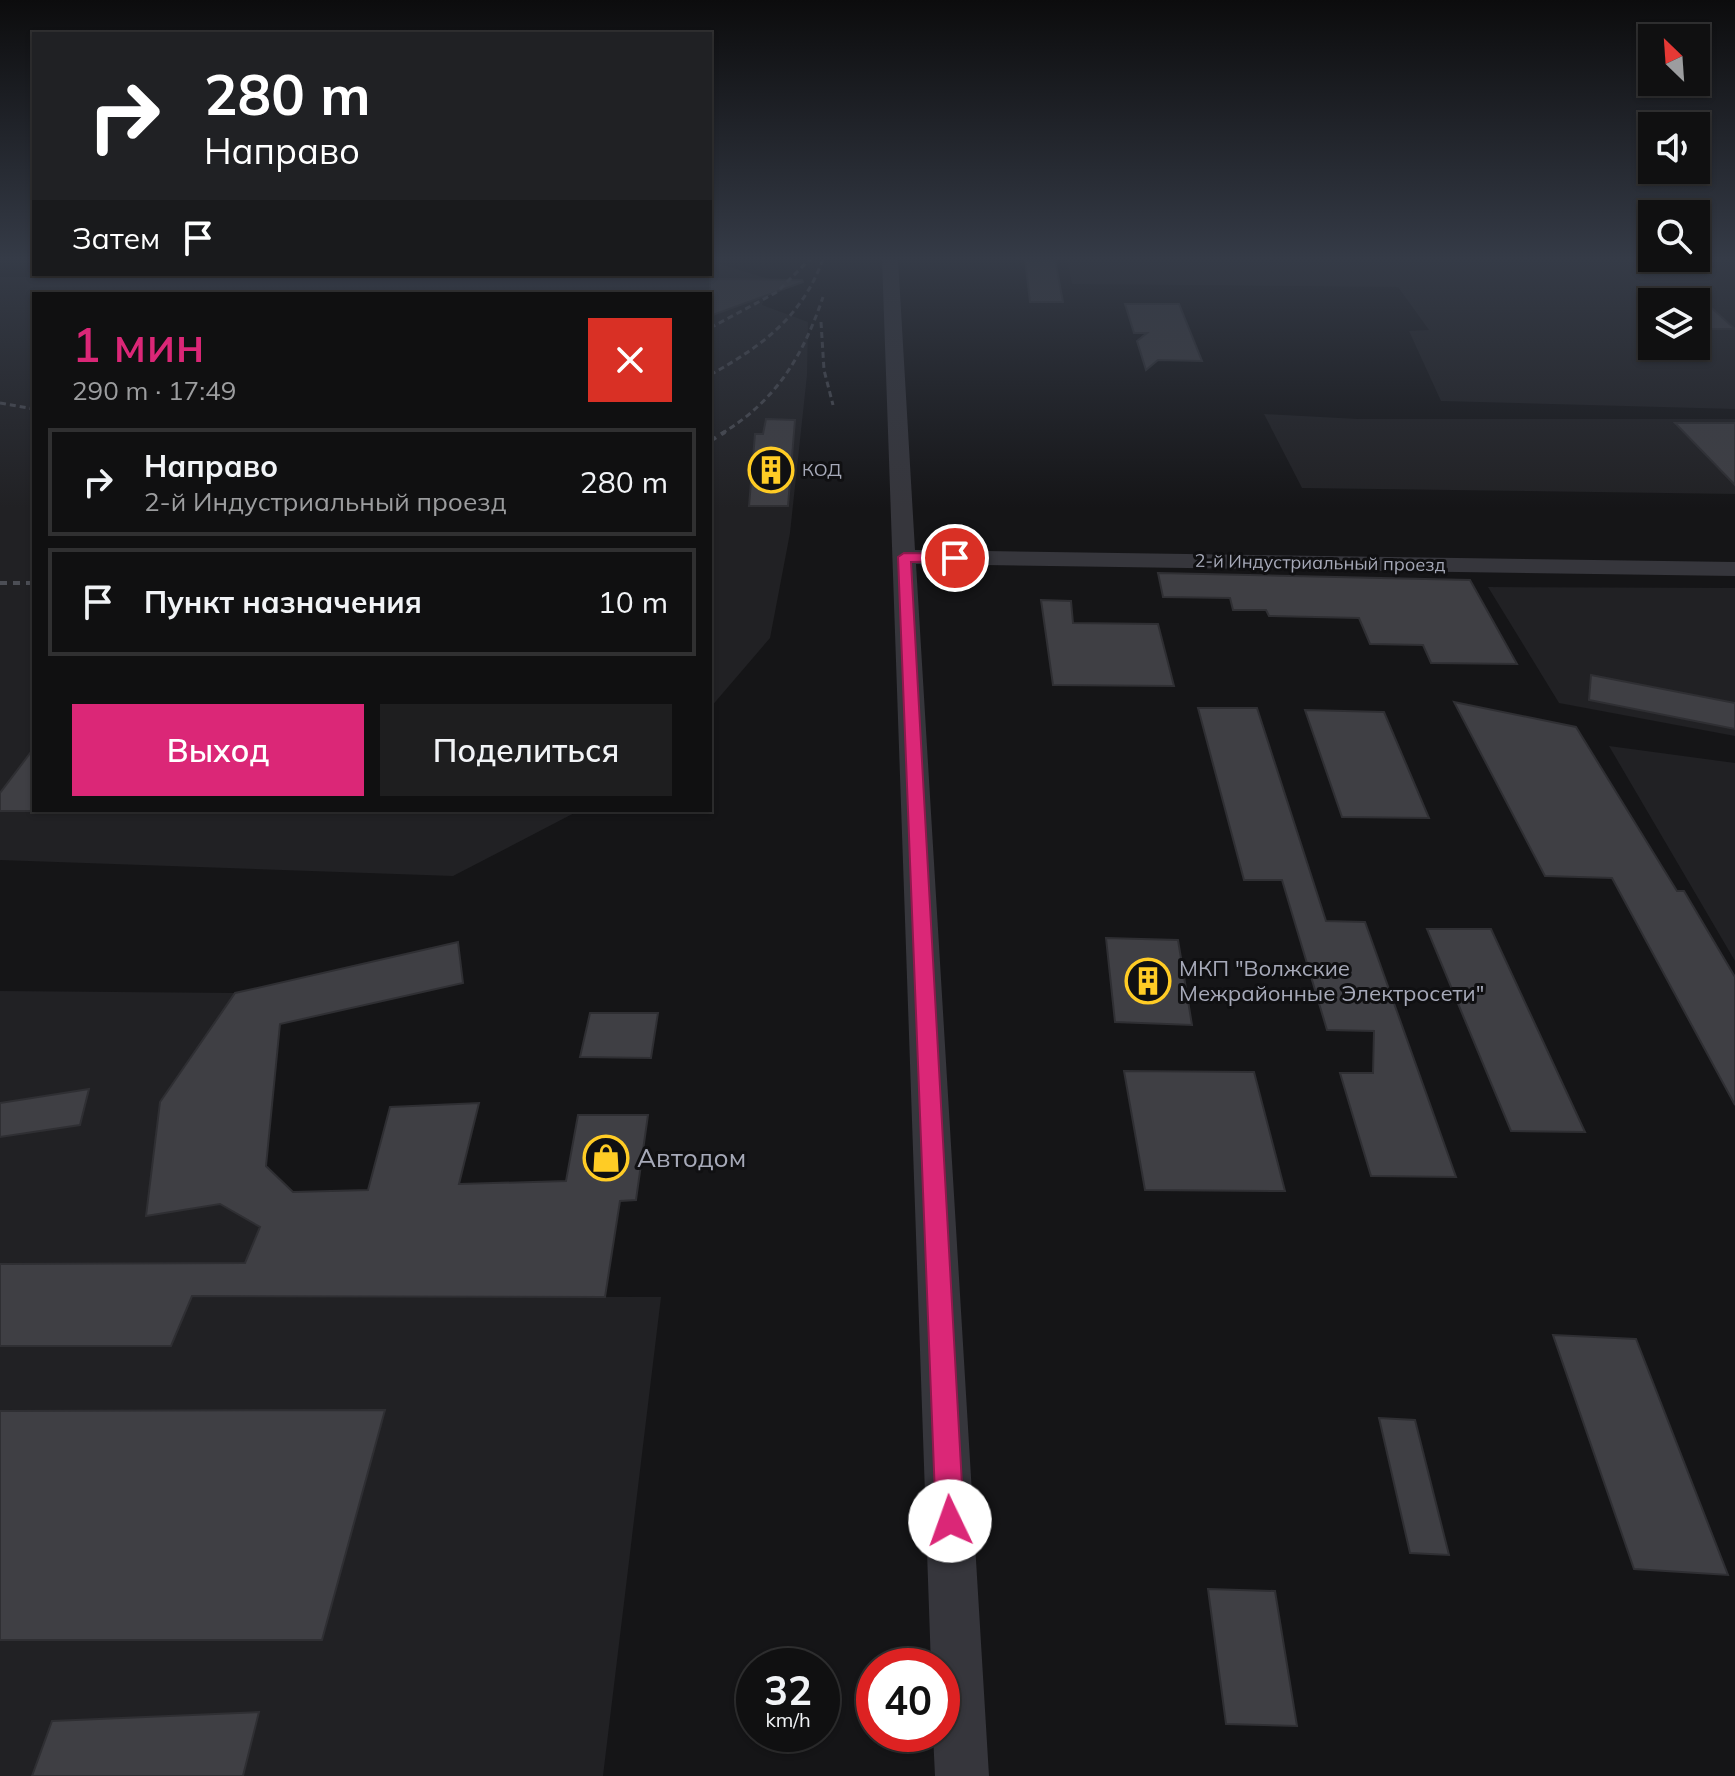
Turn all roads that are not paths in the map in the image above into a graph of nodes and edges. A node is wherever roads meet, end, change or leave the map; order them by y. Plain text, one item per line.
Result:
1 (894, 342) edge
2 (904, 557) junction
3 (1735, 569) edge
4 (962, 1776) edge

1 - 2 street
2 - 3 street, 2-й Индустриальный проезд
2 - 4 street

